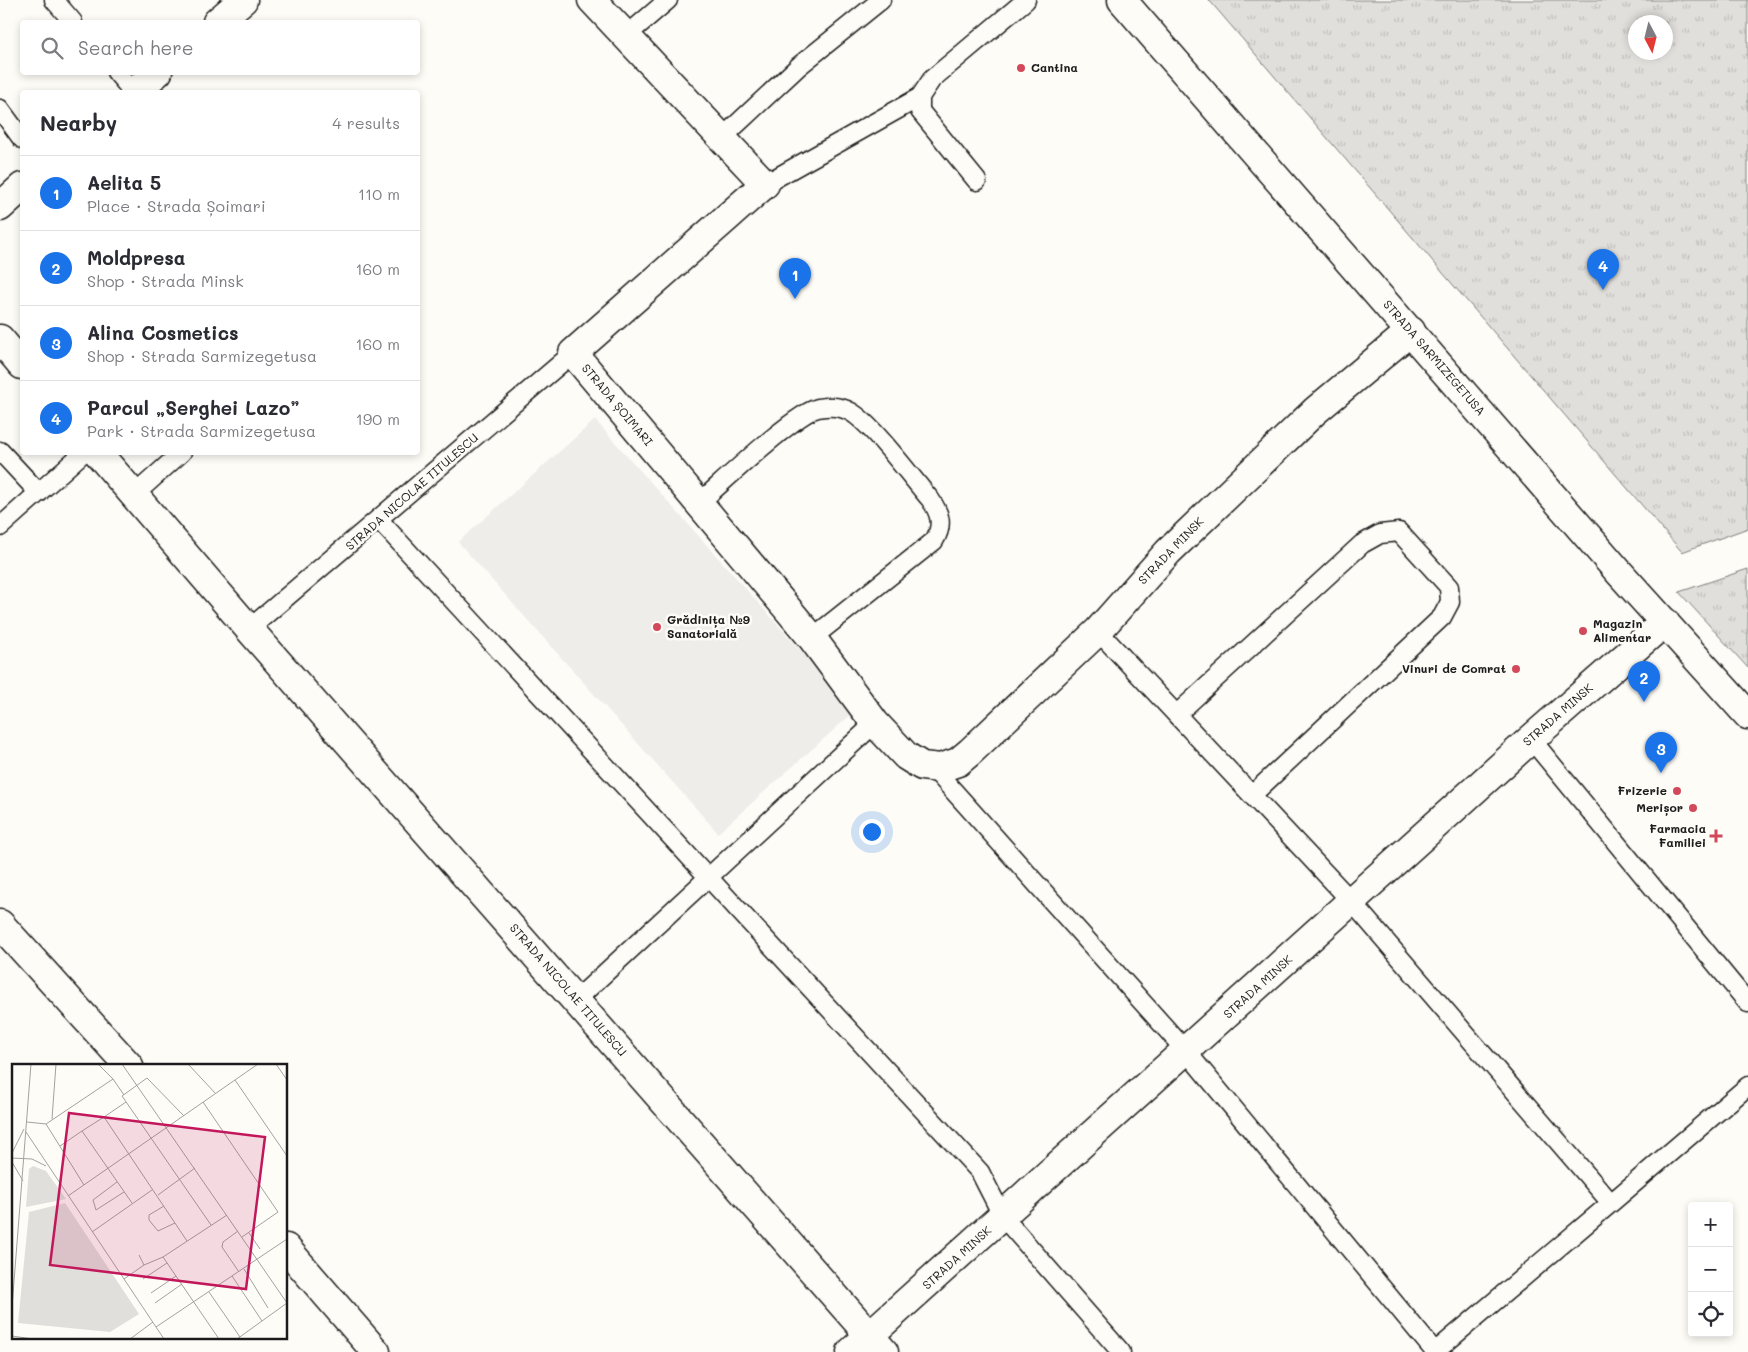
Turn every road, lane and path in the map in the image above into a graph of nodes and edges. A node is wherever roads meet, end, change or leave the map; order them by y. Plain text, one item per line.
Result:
1 (54, 0) edge
2 (243, 0) edge
3 (592, 0) edge
4 (668, 0) edge
5 (881, 0) edge
6 (1026, 0) edge
7 (1122, 0) edge
8 (71, 20) edge
9 (218, 20) edge
10 (626, 36) junction
11 (119, 75) edge
12 (154, 75) edge
13 (131, 90) edge
14 (136, 90) edge
15 (920, 96) junction
16 (0, 109) edge
17 (20, 136) edge
18 (722, 138) junction
19 (978, 182) dead end
20 (765, 184) junction
21 (20, 189) edge
22 (0, 207) edge
23 (1411, 331) junction
24 (0, 339) edge
25 (573, 352) junction
26 (20, 363) edge
27 (0, 450) edge
28 (81, 455) edge
29 (100, 455) edge
30 (179, 455) edge
31 (39, 493) junction
32 (134, 495) junction
33 (699, 503) junction
34 (379, 520) junction
35 (0, 527) edge
36 (1665, 622) junction
37 (249, 629) junction
38 (1098, 630) junction
39 (812, 638) junction
40 (1177, 714) junction
41 (1748, 715) edge
42 (875, 723) junction
43 (1531, 739) junction
44 (933, 768) junction
45 (1252, 794) junction
46 (708, 877) junction
47 (1352, 902) junction
48 (0, 924) edge
49 (577, 999) junction
50 (1748, 1003) edge
51 (1186, 1051) junction
52 (127, 1064) edge
53 (1748, 1086) edge
54 (1611, 1203) junction
55 (1003, 1216) junction
56 (288, 1250) edge
57 (868, 1347) edge
58 (376, 1352) edge
59 (1120, 1352) edge
60 (1435, 1352) edge

1 - 8 lane
2 - 9 street
3 - 10 street
4 - 10 lane
5 - 18 lane
6 - 15 lane
7 - 23 street, STRADA SARMIZEGETUSA
10 - 18 street
11 - 13 lane
12 - 14 street
15 - 19 lane
15 - 20 lane
16 - 17 lane
18 - 20 street
20 - 25 street, STRADA ȘOIMARI
21 - 22 street
23 - 36 street, STRADA SARMIZEGETUSA
23 - 38 street, STRADA MINSK
24 - 26 street
25 - 33 street, STRADA ȘOIMARI
25 - 34 lane, STRADA NICOLAE TITULESCU
27 - 31 lane
28 - 31 lane
29 - 32 street, STRADA NICOLAE TITULESCU
30 - 32 lane
31 - 35 lane
32 - 37 street, STRADA NICOLAE TITULESCU
33 - 39 street, STRADA ȘOIMARI
33 - 39 lane
34 - 37 lane, STRADA NICOLAE TITULESCU
34 - 46 lane
36 - 41 street, STRADA SARMIZEGETUSA
36 - 43 street, STRADA MINSK
37 - 49 street, STRADA NICOLAE TITULESCU
38 - 40 lane
38 - 44 street, STRADA MINSK
39 - 42 street, STRADA ȘOIMARI
40 - 45 lane
40 - 45 lane
42 - 44 street, STRADA ȘOIMARI
42 - 46 lane
43 - 47 street, STRADA MINSK
43 - 50 lane
44 - 51 lane
45 - 47 lane
46 - 49 lane
46 - 55 lane
47 - 51 street, STRADA MINSK
47 - 54 lane
48 - 52 street
49 - 57 street, STRADA NICOLAE TITULESCU
51 - 55 street, STRADA MINSK
51 - 60 lane
53 - 54 lane
54 - 60 lane
55 - 57 street, STRADA MINSK
55 - 59 lane
56 - 58 street

